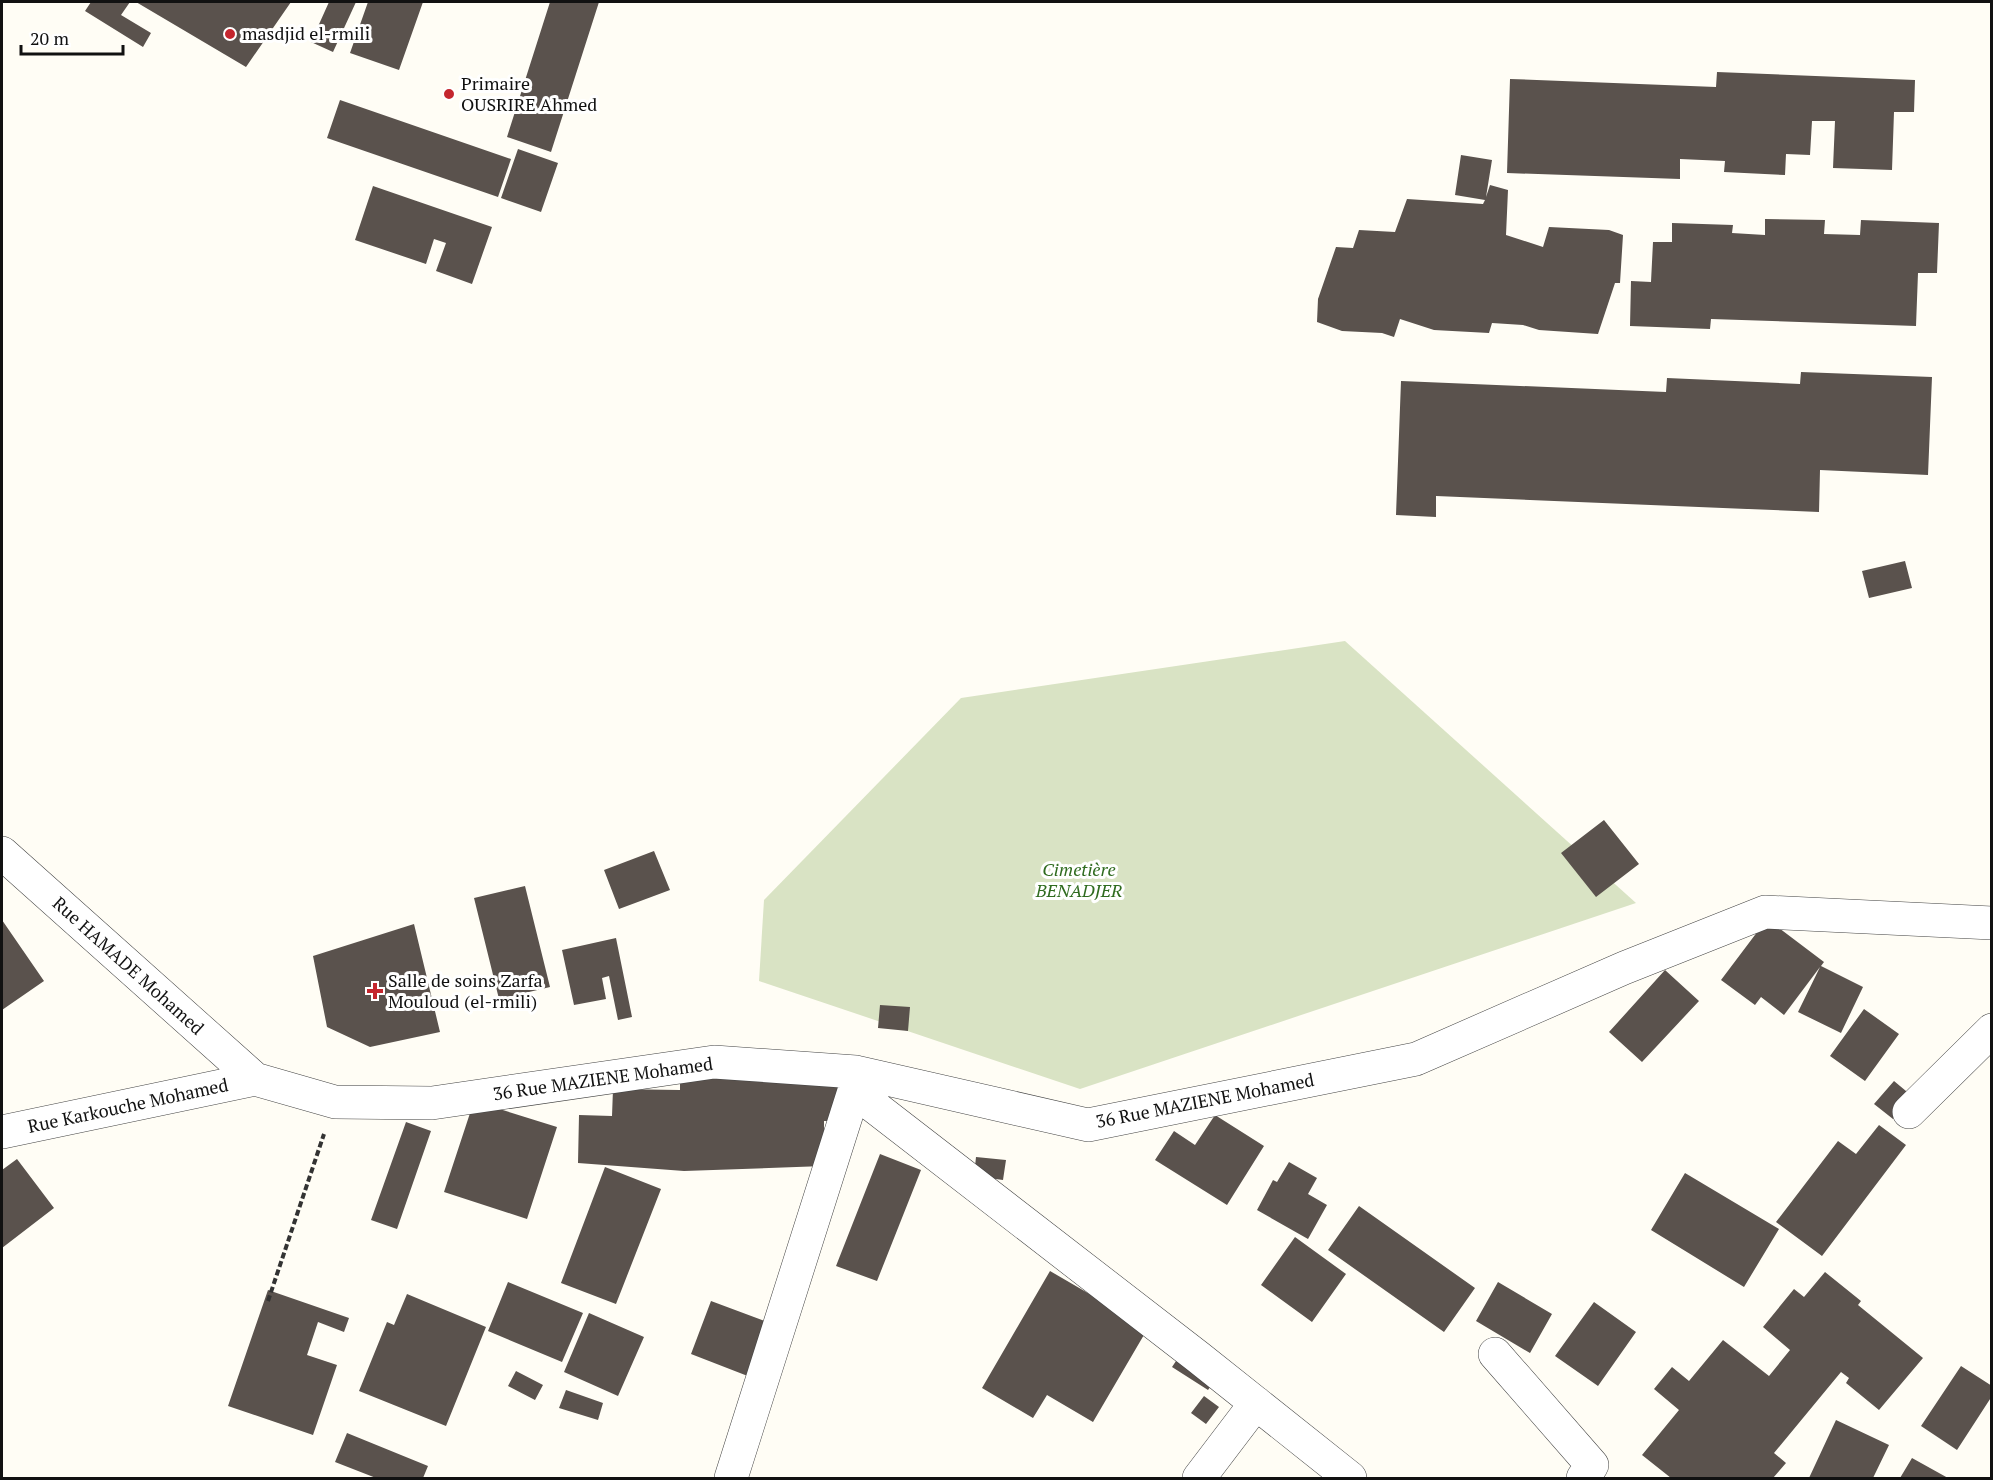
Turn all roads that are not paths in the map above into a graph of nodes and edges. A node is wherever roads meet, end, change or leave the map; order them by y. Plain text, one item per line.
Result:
1 (2, 854) edge
2 (1992, 922) edge
3 (1992, 1030) edge
4 (255, 1079) junction
5 (855, 1082) junction
6 (1909, 1112) dead end
7 (2, 1132) edge
8 (1495, 1354) dead end
9 (1256, 1403) junction
10 (731, 1479) edge
11 (1199, 1479) edge
12 (1350, 1479) edge
13 (1583, 1479) edge

1 - 4 street, Rue HAMADE Mohamed
2 - 5 street, 36 Rue MAZIENE Mohamed
3 - 6 street
4 - 5 street, 36 Rue MAZIENE Mohamed
4 - 7 street, Rue Karkouche Mohamed
5 - 9 street
5 - 10 street
8 - 13 street
9 - 11 street
9 - 12 street

